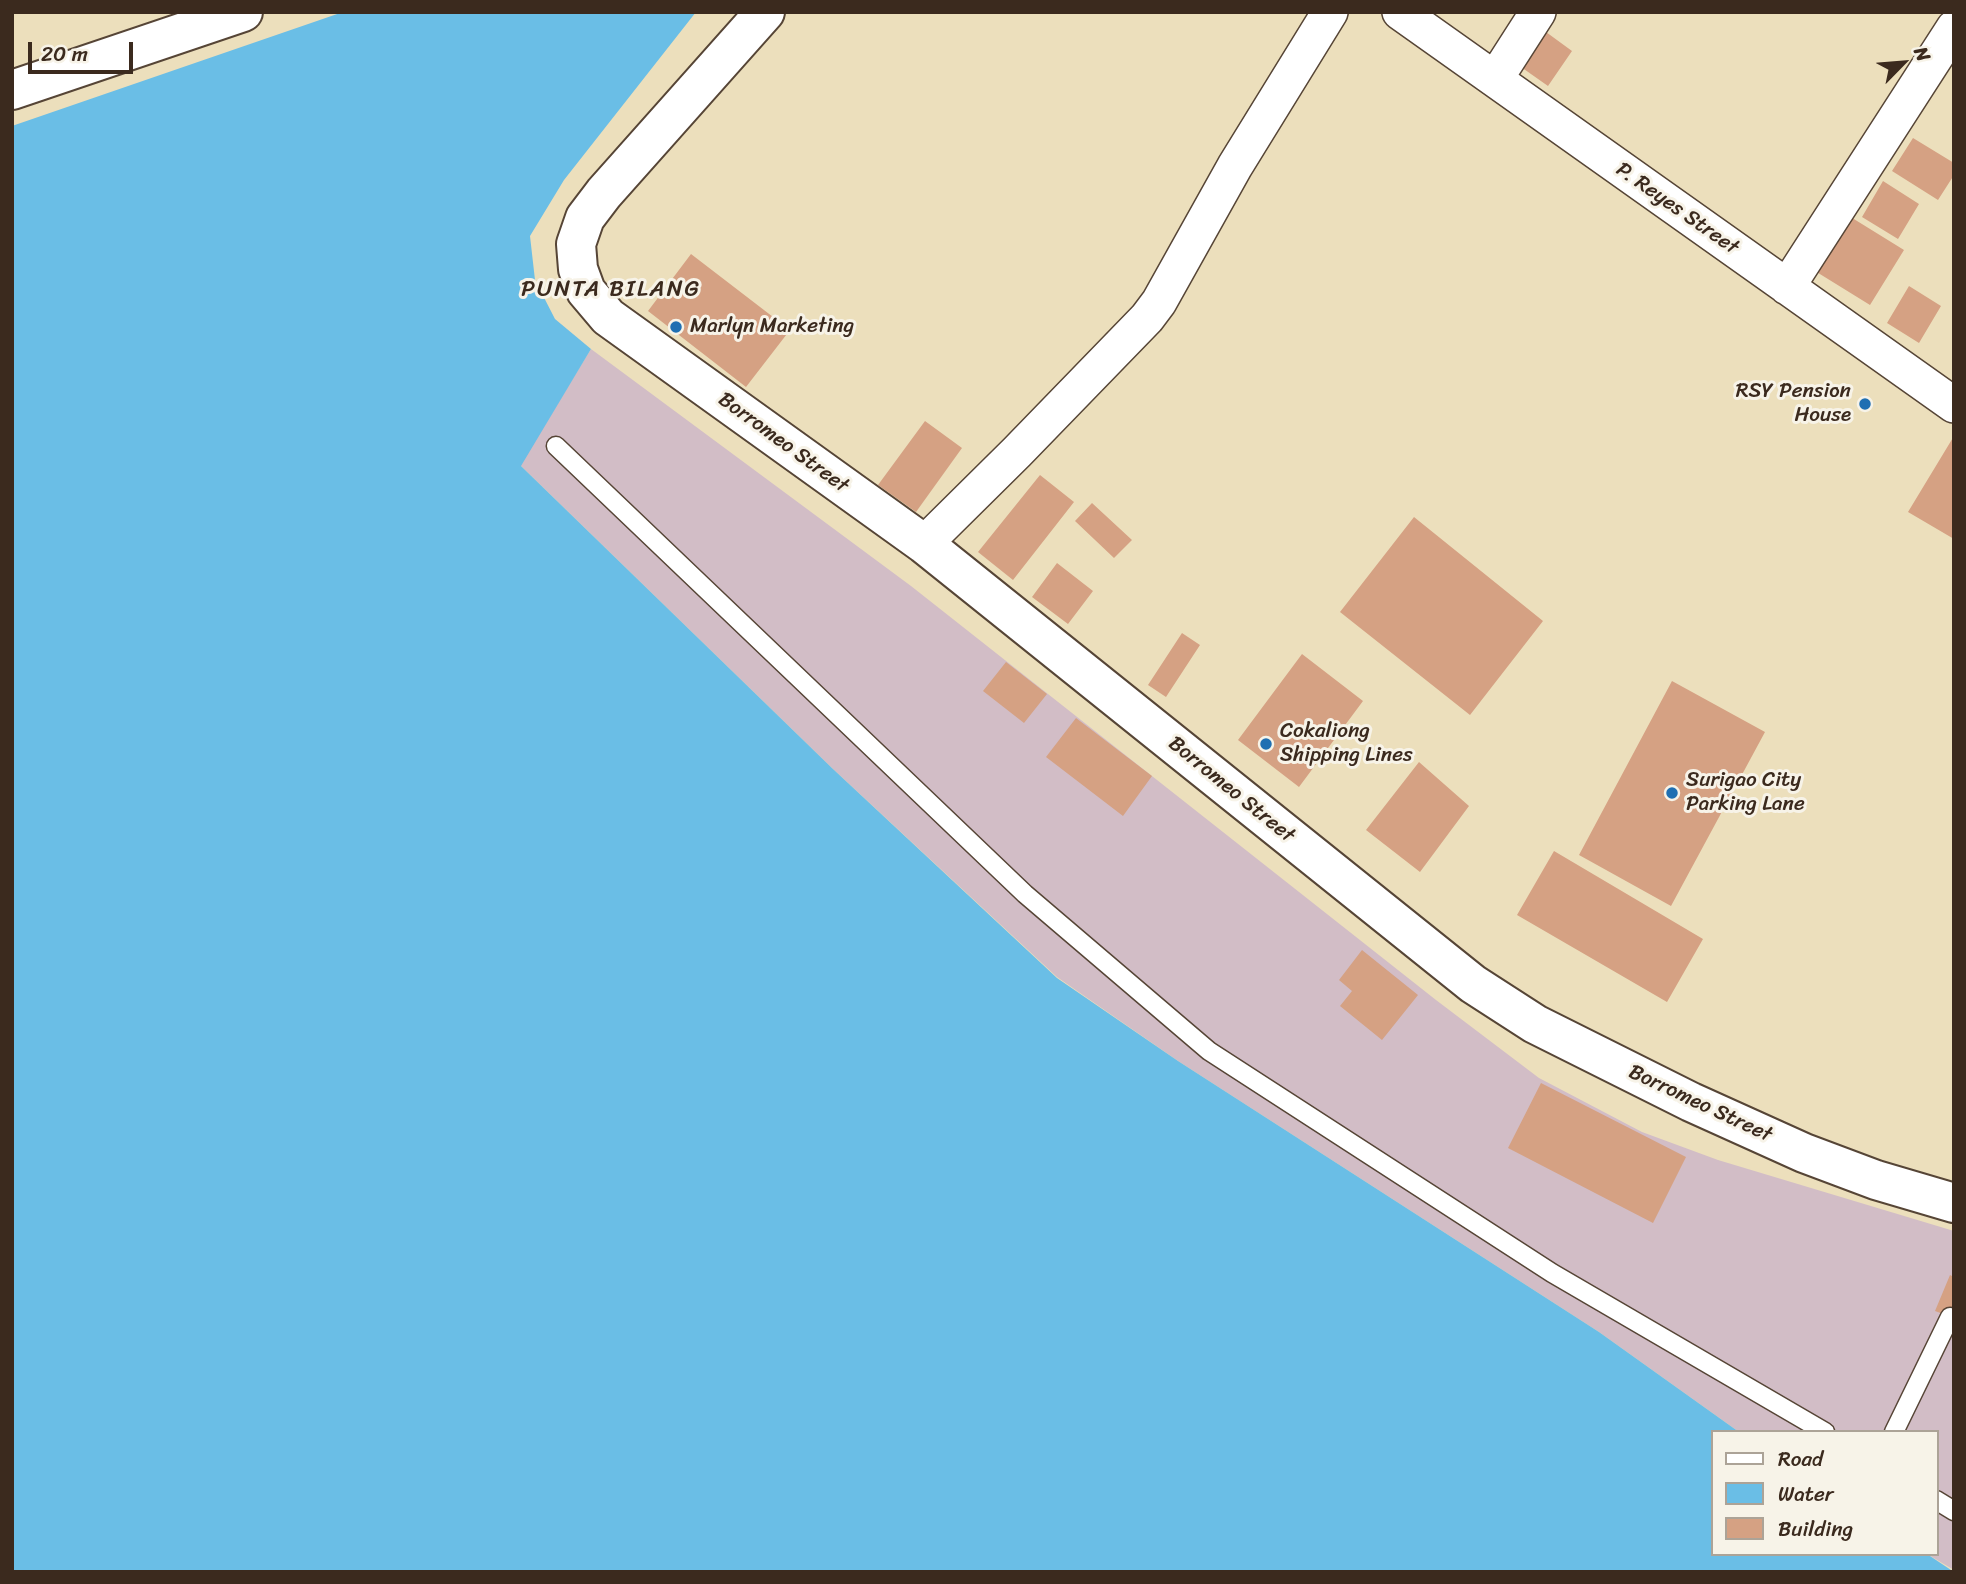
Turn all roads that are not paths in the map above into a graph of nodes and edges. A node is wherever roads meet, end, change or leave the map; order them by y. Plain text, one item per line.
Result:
1 (243, 12) edge
2 (765, 12) edge
3 (1330, 12) edge
4 (1400, 12) edge
5 (1538, 12) edge
6 (1954, 28) edge
7 (1495, 79) junction
8 (12, 90) edge
9 (1787, 287) junction
10 (1954, 405) edge
11 (556, 446) dead end
12 (924, 544) junction
13 (1954, 1203) edge
14 (1950, 1317) dead end
15 (1822, 1430) edge
16 (1895, 1430) edge
17 (1938, 1501) edge
18 (1954, 1511) edge

1 - 8 street
2 - 12 street, Borromeo Street
3 - 12 street
4 - 7 street, P. Reyes Street
5 - 7 street
6 - 9 street
7 - 9 street, P. Reyes Street
9 - 10 street, P. Reyes Street
11 - 15 lane
12 - 13 street, Borromeo Street
14 - 16 lane
17 - 18 lane

